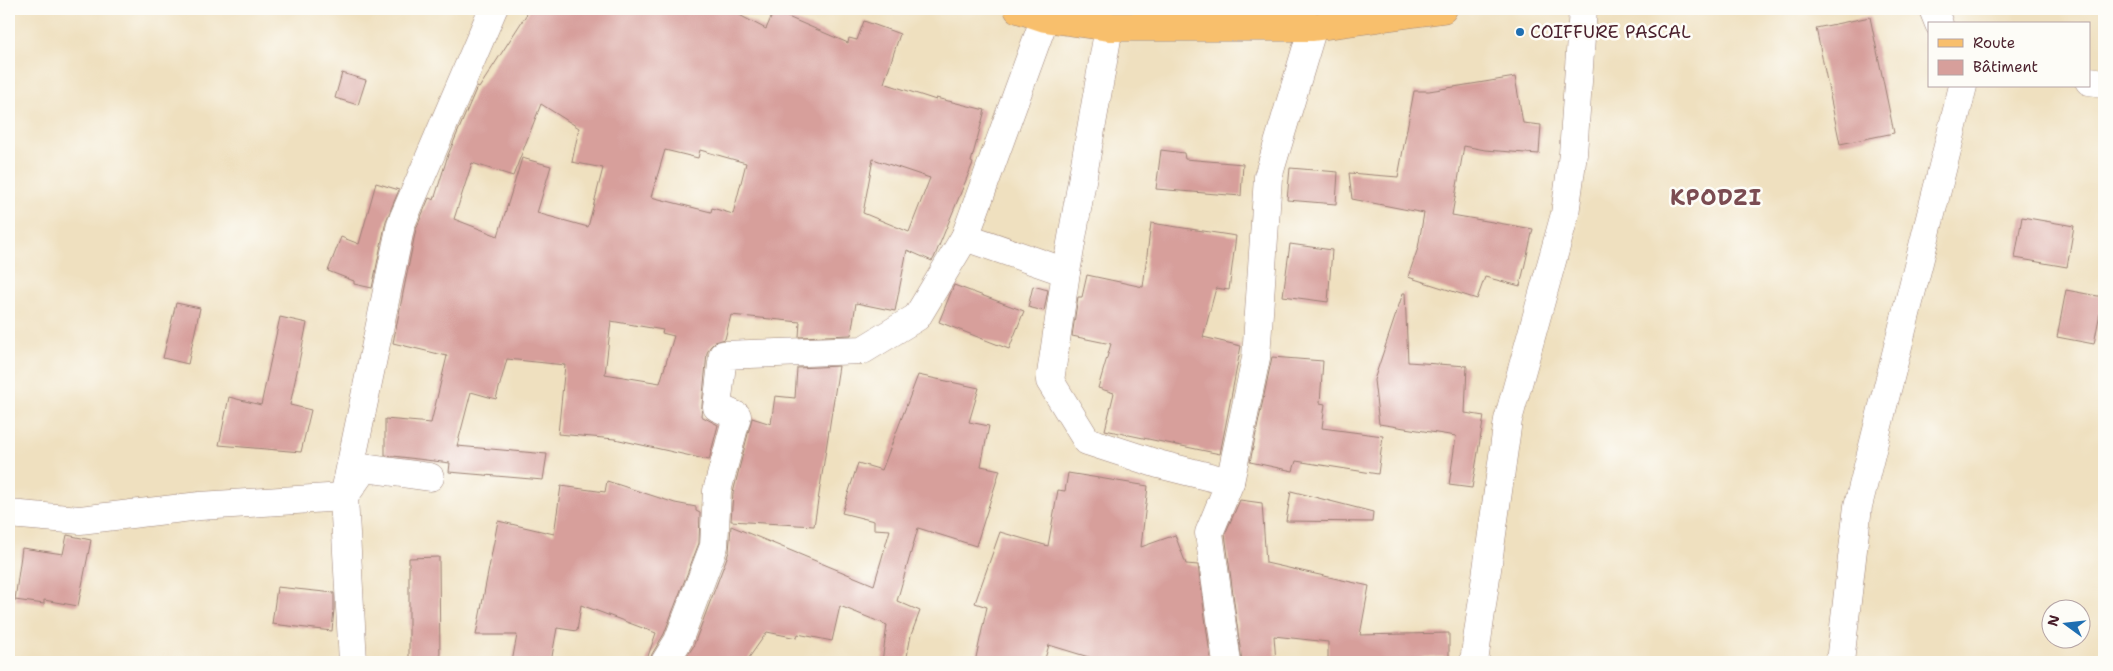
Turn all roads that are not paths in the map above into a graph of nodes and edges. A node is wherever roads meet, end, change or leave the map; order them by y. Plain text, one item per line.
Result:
1 (493, 9) edge
2 (1018, 9) edge
3 (1443, 9) edge
4 (1583, 9) edge
5 (1933, 9) edge
6 (1046, 13) edge
7 (1938, 22) edge
8 (1313, 27) junction
9 (1110, 28) junction
10 (2090, 81) edge
11 (2104, 83) edge
12 (1962, 88) edge
13 (965, 237) junction
14 (1066, 272) junction
15 (430, 477) dead end
16 (1230, 482) junction
17 (344, 497) junction
18 (9, 514) edge
19 (354, 662) edge
20 (665, 662) edge
21 (1227, 662) edge
22 (1474, 662) edge
23 (1840, 662) edge

1 - 17 street
2 - 6 main road
3 - 8 main road
4 - 22 street
5 - 7 street
6 - 9 main road
6 - 13 street
8 - 9 main road
8 - 16 street
9 - 14 street
10 - 11 street
12 - 23 street
13 - 14 street
13 - 20 street
14 - 16 street
15 - 17 street
16 - 21 street
17 - 18 street
17 - 19 street

